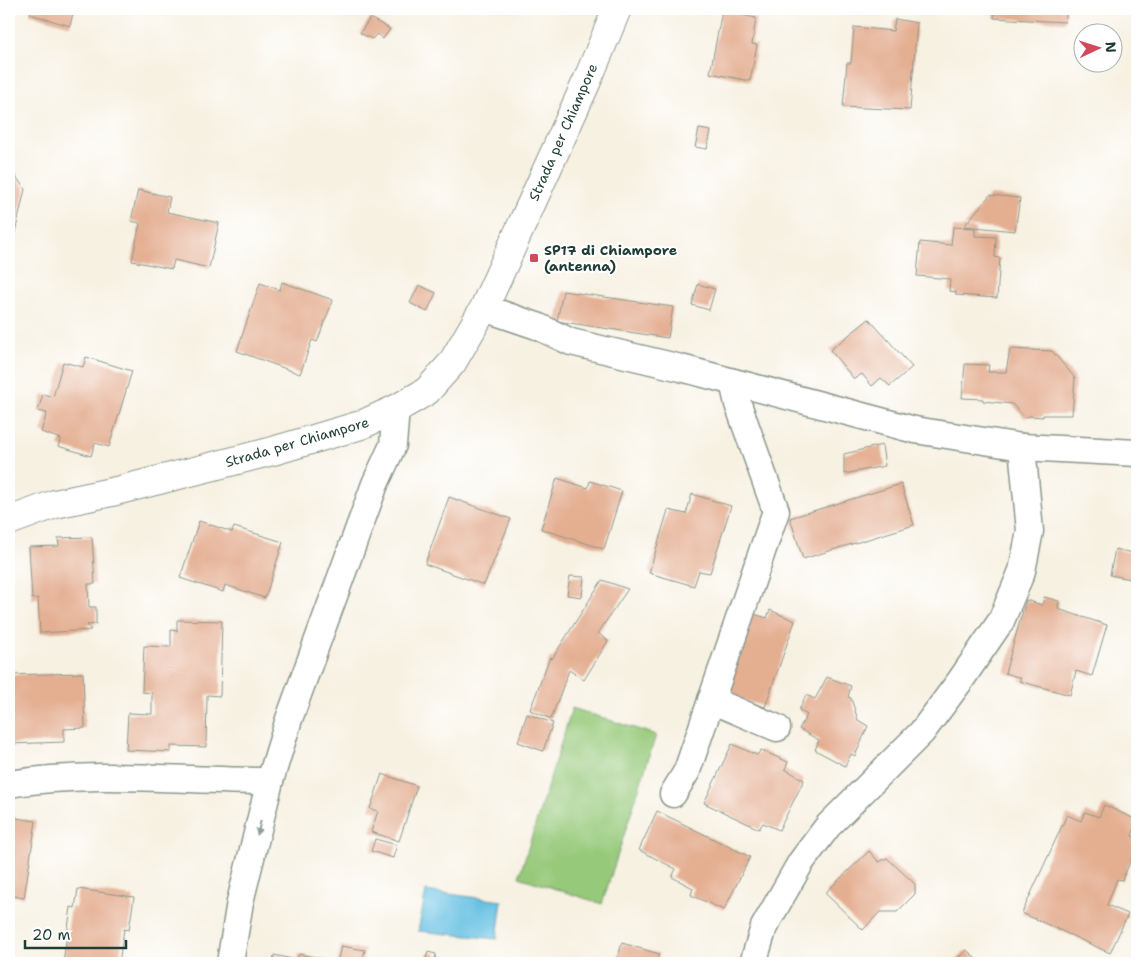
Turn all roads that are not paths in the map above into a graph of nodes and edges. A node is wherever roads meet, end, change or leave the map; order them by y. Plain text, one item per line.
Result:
1 (617, 9) edge
2 (484, 308) junction
3 (733, 382) junction
4 (396, 409) junction
5 (1022, 448) junction
6 (1137, 453) edge
7 (9, 520) edge
8 (711, 700) junction
9 (777, 728) dead end
10 (270, 781) junction
11 (9, 784) edge
12 (673, 794) dead end
13 (230, 963) edge
14 (753, 963) edge

1 - 2 street, Strada per Chiampore
2 - 3 street
2 - 4 street, Strada per Chiampore
3 - 5 street
3 - 8 street
4 - 7 street, Strada per Chiampore
4 - 10 street
5 - 6 street
5 - 14 street
8 - 9 street
8 - 12 street
10 - 11 street
10 -> 13 street

